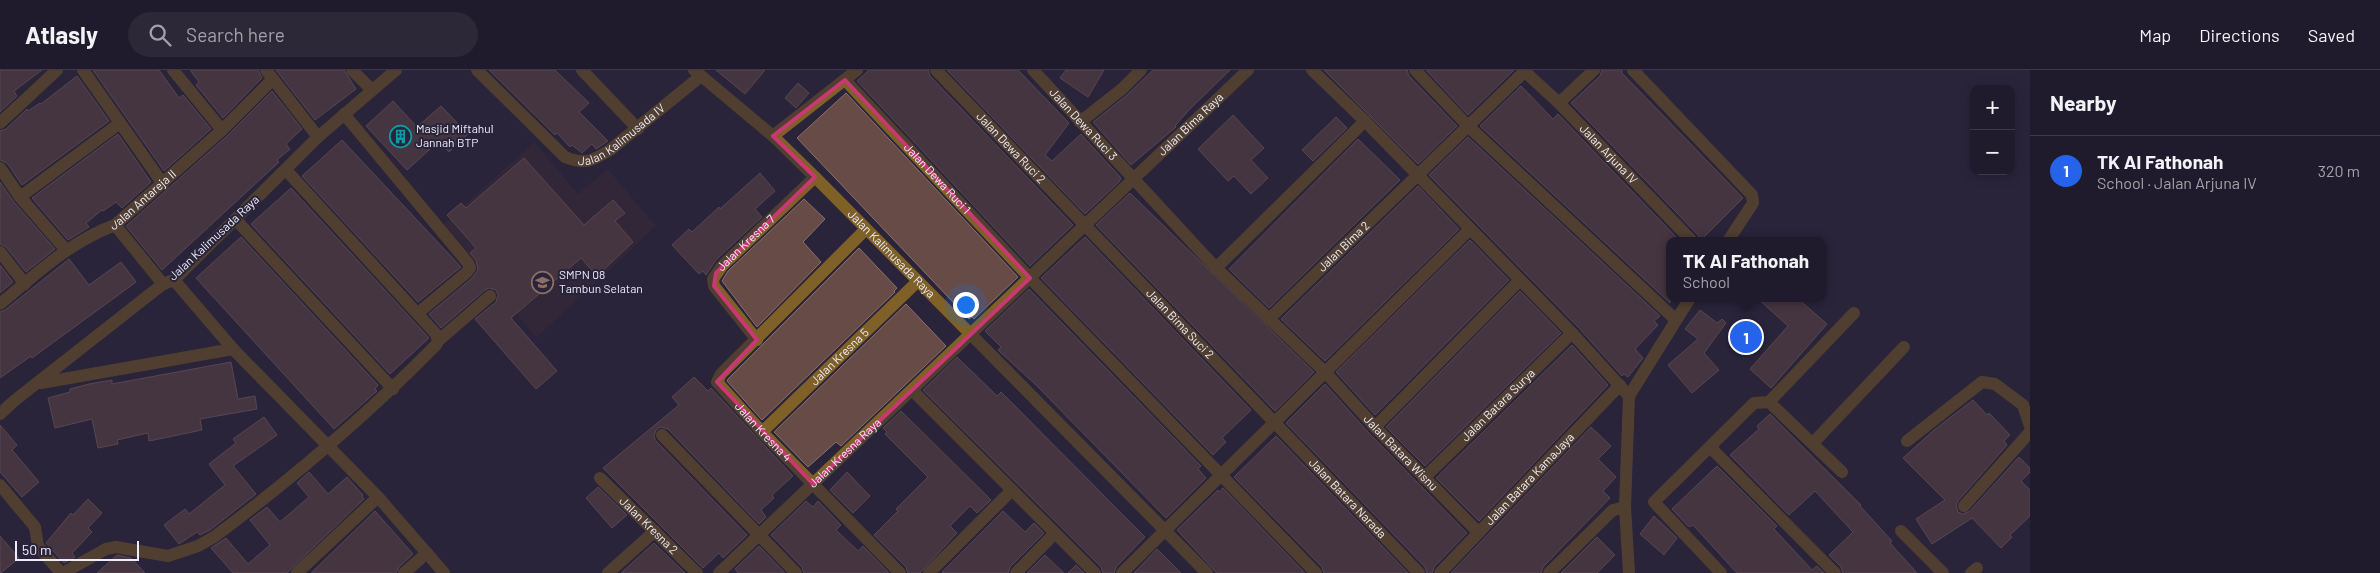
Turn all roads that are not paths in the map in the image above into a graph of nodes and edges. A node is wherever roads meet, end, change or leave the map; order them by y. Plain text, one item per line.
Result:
1 (57, 70) edge
2 (83, 70) edge
3 (173, 70) edge
4 (352, 70) edge
5 (396, 70) edge
6 (477, 70) edge
7 (582, 70) edge
8 (857, 70) edge
9 (936, 70) edge
10 (1033, 70) edge
11 (1141, 70) edge
12 (1248, 70) edge
13 (1312, 70) edge
14 (1415, 70) edge
15 (1594, 70) edge
16 (1633, 70) edge
17 (1523, 71) edge
18 (697, 73) edge
19 (270, 75) edge
20 (845, 80) junction
21 (372, 90) junction
22 (1559, 102) junction
23 (344, 114) junction
24 (1365, 121) junction
25 (1080, 122) junction
26 (0, 123) edge
27 (120, 124) junction
28 (1468, 126) junction
29 (638, 129) junction
30 (222, 130) junction
31 (773, 136) junction
32 (318, 137) junction
33 (0, 168) edge
34 (286, 170) junction
35 (1418, 176) junction
36 (815, 177) junction
37 (1134, 178) junction
38 (163, 184) junction
39 (20, 197) junction
40 (236, 220) junction
41 (115, 225) junction
42 (1084, 226) junction
43 (866, 229) junction
44 (1470, 229) junction
45 (1688, 237) edge
46 (1731, 237) edge
47 (66, 250) junction
48 (0, 252) edge
49 (1216, 268) junction
50 (1030, 278) junction
51 (1520, 280) junction
52 (168, 282) junction
53 (917, 282) junction
54 (25, 284) junction
55 (490, 296) dead end
56 (1687, 302) edge
57 (0, 304) edge
58 (418, 312) junction
59 (1854, 313) dead end
60 (1269, 319) junction
61 (1676, 320) junction
62 (972, 334) junction
63 (1572, 334) junction
64 (757, 340) junction
65 (438, 341) junction
66 (1904, 347) dead end
67 (233, 349) junction
68 (1325, 372) junction
69 (37, 383) junction
70 (1620, 385) junction
71 (393, 389) junction
72 (912, 390) junction
73 (1629, 396) junction
74 (1769, 402) junction
75 (0, 414) edge
76 (1275, 423) junction
77 (2030, 426) edge
78 (1375, 427) junction
79 (762, 432) junction
80 (2030, 432) edge
81 (662, 435) dead end
82 (1907, 441) dead end
83 (1813, 443) junction
84 (329, 446) junction
85 (1710, 447) junction
86 (1842, 472) dead end
87 (1221, 476) junction
88 (600, 478) dead end
89 (1424, 478) junction
90 (813, 484) junction
91 (0, 485) edge
92 (1012, 490) junction
93 (378, 498) junction
94 (1964, 506) dead end
95 (1625, 507) junction
96 (655, 531) junction
97 (1166, 531) junction
98 (1901, 531) dead end
99 (1478, 532) junction
100 (1055, 533) junction
101 (759, 534) junction
102 (427, 554) junction
103 (62, 573) edge
104 (297, 573) edge
105 (404, 573) edge
106 (444, 573) edge
107 (608, 573) edge
108 (697, 573) edge
109 (718, 573) edge
110 (796, 573) edge
111 (900, 573) edge
112 (929, 573) edge
113 (1016, 573) edge
114 (1095, 573) edge
115 (1122, 573) edge
116 (1207, 573) edge
117 (1316, 573) edge
118 (1419, 573) edge
119 (1440, 573) edge
120 (1549, 573) edge
121 (1629, 573) edge
122 (1721, 573) edge
123 (1835, 573) edge
124 (1943, 573) edge

1 - 26 street
2 - 27 street
3 - 30 street
4 - 21 street
5 - 21 street, Jalan Kalimusada Raya
6 - 29 street, Jalan Kalimusada IV
7 - 29 street
8 - 20 street
9 - 42 street, Jalan Dewa Ruci 2
10 - 25 street, Jalan Dewa Ruci 3
11 - 25 street
12 - 37 street, Jalan Bima Raya
13 - 24 street
14 - 28 street
15 - 22 street
16 - 46 street
17 - 22 street, Jalan Arjuna IV
17 - 28 street, Jalan Bima 2
18 - 29 street, Jalan Kalimusada IV
18 - 31 street, Jalan Kalimusada Raya
19 - 30 street, Jalan Antareja II
19 - 32 street
20 - 31 street
20 - 50 street, Jalan Dewa Ruci 1
21 - 23 street, Jalan Kalimusada Raya
22 - 45 street, Jalan Arjuna IV
23 - 32 street, Jalan Kalimusada Raya
23 - 58 street
24 - 35 street
24 - 49 street
25 - 37 street, Jalan Dewa Ruci 3
27 - 38 street
27 - 39 street
28 - 35 street, Jalan Bima 2
28 - 61 street
30 - 38 street, Jalan Antareja II
31 - 36 street, Jalan Kalimusada Raya
32 - 34 street, Jalan Kalimusada Raya
33 - 39 street
34 - 40 street, Jalan Kalimusada Raya
34 - 58 street
35 - 44 street
35 - 60 street, Jalan Bima 2
36 - 43 street, Jalan Kalimusada Raya
36 - 64 street, Jalan Kresna 7
37 - 42 street, Jalan Bima Raya
37 - 49 street, Jalan Dewa Ruci 3
38 - 41 street, Jalan Antareja II
39 - 47 street
40 - 52 street, Jalan Kalimusada Raya
40 - 71 street
41 - 47 street, Jalan Antareja II
41 - 52 street
42 - 50 street, Jalan Bima Raya
42 - 76 street, Jalan Bima Suci 2
43 - 53 street, Jalan Kalimusada Raya
43 - 64 street
44 - 51 street
44 - 68 street
47 - 54 street, Jalan Antareja II
48 - 54 street
49 - 60 street, Jalan Batara Wisnu
50 - 62 street, Jalan Kresna Raya
50 - 87 street, Jalan Dewa Ruci 1
51 - 63 street
51 - 78 street
52 - 67 street
52 - 69 street, Jalan Kalimusada Raya
53 - 62 street, Jalan Kalimusada Raya
53 - 79 street, Jalan Kresna 5
54 - 57 street, Jalan Antareja II
55 - 65 street
56 - 61 street
58 - 65 street
59 - 74 street
60 - 68 street, Jalan Batara Wisnu
61 - 73 street
62 - 72 street, Jalan Kresna Raya
62 - 97 street, Jalan Kalimusada Raya
63 - 70 street
63 - 89 street, Jalan Batara Surya
64 - 79 street, Jalan Kresna 4
65 - 71 street
66 - 83 street
67 - 69 street
67 - 84 street
68 - 76 street
68 - 78 street, Jalan Batara Wisnu
69 - 75 street, Jalan Kalimusada Raya
70 - 73 street
70 - 99 street, Jalan Batara KamaJaya
71 - 84 street
72 - 90 street, Jalan Kresna Raya
72 - 92 street
73 - 95 street
74 - 83 street
74 - 85 street
76 - 87 street
76 - 118 street, Jalan Batara Narada
77 - 82 street
78 - 89 street, Jalan Batara Wisnu
79 - 90 street, Jalan Kresna 4
80 - 94 street
81 - 101 street
83 - 86 street
84 - 93 street
84 - 103 street
85 - 122 street
85 - 123 street
87 - 97 street
87 - 117 street, Jalan Dewa Ruci 1
88 - 96 street, Jalan Kresna 2
89 - 99 street, Jalan Batara Wisnu
90 - 101 street, Jalan Kresna Raya
90 - 111 street, Jalan Kresna 4
91 - 103 street
92 - 100 street
92 - 112 street
93 - 102 street
93 - 104 street
95 - 120 street
95 - 121 street
96 - 107 street
96 - 108 street, Jalan Kresna 2
97 - 115 street
97 - 116 street, Jalan Kalimusada Raya
98 - 124 street
99 - 119 street, Jalan Batara KamaJaya
100 - 113 street
100 - 114 street
101 - 109 street, Jalan Kresna Raya
101 - 110 street
102 - 105 street
102 - 106 street

